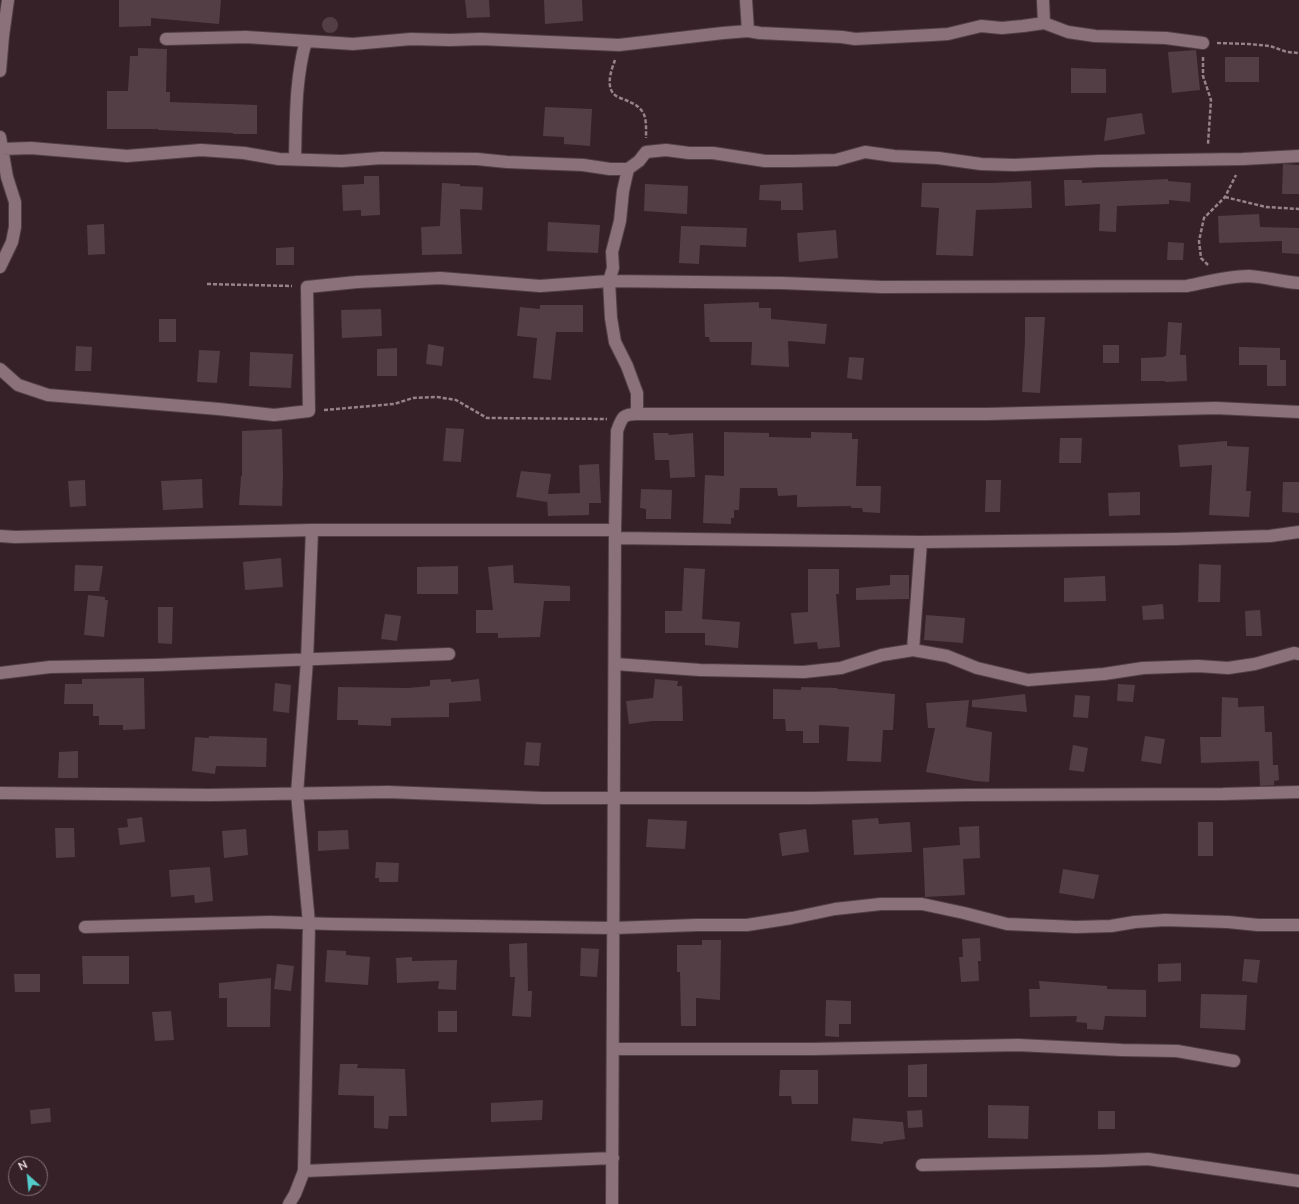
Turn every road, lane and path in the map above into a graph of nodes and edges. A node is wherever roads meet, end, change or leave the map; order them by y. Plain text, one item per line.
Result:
1 (8, 0) edge
2 (746, 0) edge
3 (1044, 0) edge
4 (1044, 23) junction
5 (748, 31) junction
6 (166, 39) dead end
7 (306, 41) junction
8 (1197, 42) junction
9 (619, 45) junction
10 (1299, 54) edge
11 (0, 71) edge
12 (1, 143) edge
13 (646, 152) junction
14 (1299, 156) edge
15 (295, 159) junction
16 (1206, 159) junction
17 (1243, 159) junction
18 (628, 169) junction
19 (1225, 197) junction
20 (1299, 209) edge
21 (0, 268) edge
22 (1220, 279) junction
23 (609, 282) junction
24 (1299, 283) edge
25 (207, 284) dead end
26 (307, 287) junction
27 (0, 369) edge
28 (309, 412) junction
29 (1299, 412) edge
30 (637, 414) junction
31 (621, 419) junction
32 (312, 530) junction
33 (1299, 532) edge
34 (615, 534) junction
35 (0, 536) edge
36 (921, 542) junction
37 (913, 650) junction
38 (449, 654) dead end
39 (1299, 654) edge
40 (307, 660) junction
41 (615, 664) junction
42 (0, 673) edge
43 (1299, 792) edge
44 (0, 793) edge
45 (297, 794) junction
46 (614, 797) junction
47 (309, 923) junction
48 (1299, 925) edge
49 (85, 927) dead end
50 (614, 928) junction
51 (613, 1049) junction
52 (1234, 1061) dead end
53 (613, 1158) junction
54 (922, 1165) dead end
55 (304, 1171) junction
56 (1299, 1181) edge
57 (289, 1204) edge
58 (612, 1204) edge

1 - 11 street
2 - 5 street
3 - 4 street
4 - 5 street
4 - 8 street
5 - 9 street
6 - 7 street
7 - 9 street
7 - 15 street
8 - 10 path
8 - 16 path
9 - 13 path
12 - 15 street
12 - 21 street
13 - 16 street
13 - 18 street
14 - 17 street
15 - 18 street
16 - 17 street
17 - 19 path
18 - 23 street
19 - 20 path
19 - 22 path
22 - 23 street
22 - 24 street
23 - 26 street
23 - 30 street
25 - 26 path
26 - 28 street
27 - 28 street
28 - 31 path
29 - 30 street
30 - 31 street
31 - 34 street
32 - 34 street
32 - 35 street
32 - 40 street
33 - 36 street
34 - 36 street
34 - 41 street
36 - 37 street
37 - 39 street
37 - 41 street
38 - 40 street
40 - 42 street
40 - 45 street
41 - 46 street
43 - 46 street
44 - 45 street
45 - 46 street
45 - 47 street
46 - 50 street
47 - 49 street
47 - 50 street
47 - 55 street
48 - 50 street
50 - 51 street
51 - 52 street
51 - 53 street
53 - 55 street
53 - 58 street
54 - 56 street
55 - 57 street

